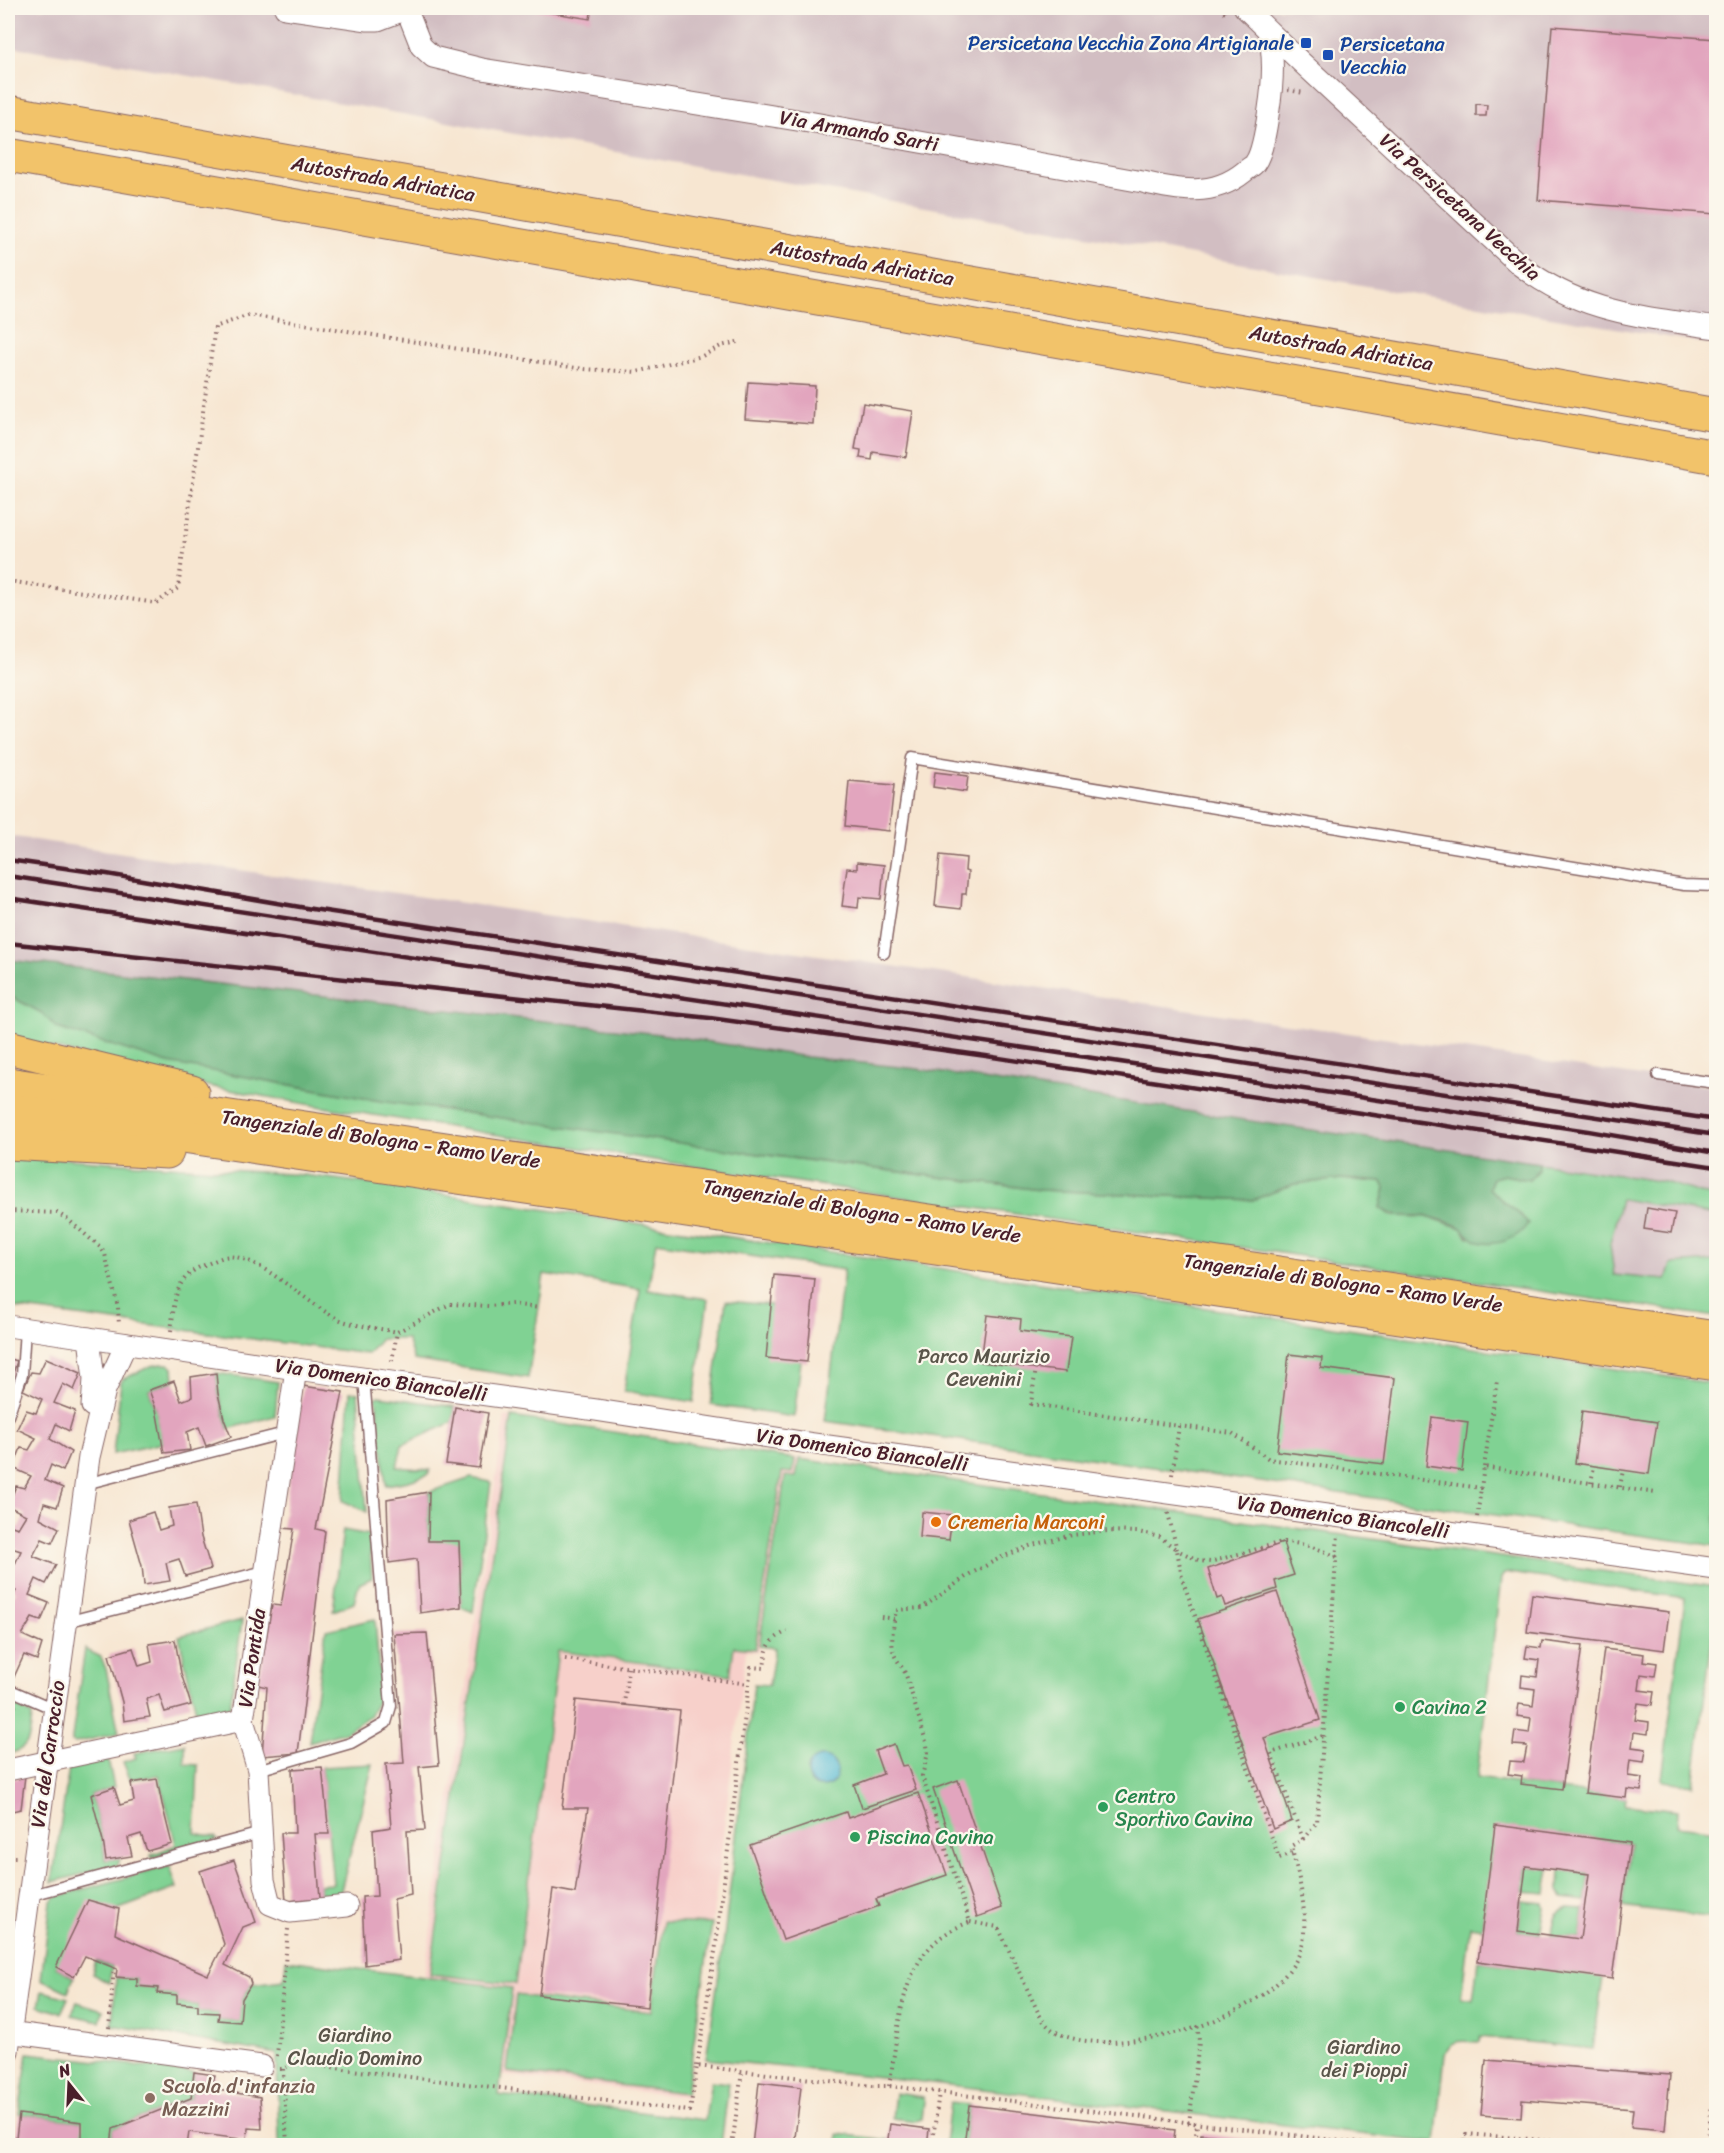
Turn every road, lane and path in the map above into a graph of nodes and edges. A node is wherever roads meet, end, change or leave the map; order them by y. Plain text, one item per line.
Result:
1 (285, 8) edge
2 (406, 8) edge
3 (1219, 8) edge
4 (1238, 13) edge
5 (1268, 30) junction
6 (1301, 62) junction
7 (1272, 85) junction
8 (8, 112) edge
9 (8, 155) edge
10 (1716, 328) edge
11 (741, 341) dead end
12 (1716, 415) edge
13 (1716, 457) edge
14 (8, 580) edge
15 (1716, 886) edge
16 (884, 953) dead end
17 (8, 1047) edge
18 (1658, 1075) dead end
19 (1716, 1083) edge
20 (8, 1084) edge
21 (8, 1110) edge
22 (8, 1143) edge
23 (460, 1150) junction
24 (421, 1171) junction
25 (8, 1210) edge
26 (539, 1308) dead end
27 (16, 1327) edge
28 (171, 1332) dead end
29 (397, 1332) junction
30 (89, 1338) junction
31 (1716, 1338) edge
32 (122, 1343) junction
33 (392, 1361) dead end
34 (1716, 1364) edge
35 (1036, 1368) dead end
36 (296, 1369) junction
37 (364, 1378) junction
38 (1497, 1380) dead end
39 (8, 1416) edge
40 (1179, 1426) junction
41 (285, 1433) junction
42 (89, 1457) junction
43 (1594, 1466) dead end
44 (1484, 1467) junction
45 (1623, 1470) dead end
46 (1172, 1475) dead end
47 (1591, 1483) junction
48 (85, 1484) junction
49 (1620, 1487) junction
50 (1481, 1488) junction
51 (1656, 1493) dead end
52 (1168, 1509) dead end
53 (1477, 1517) dead end
54 (1338, 1533) dead end
55 (1176, 1550) junction
56 (1337, 1557) junction
57 (1716, 1569) edge
58 (265, 1571) junction
59 (881, 1617) dead end
60 (895, 1619) junction
61 (66, 1623) junction
62 (787, 1630) dead end
63 (565, 1659) dead end
64 (628, 1668) junction
65 (748, 1684) junction
66 (8, 1689) edge
67 (624, 1705) dead end
68 (54, 1709) junction
69 (243, 1720) junction
70 (1323, 1736) junction
71 (46, 1762) junction
72 (8, 1770) edge
73 (258, 1770) junction
74 (261, 1833) junction
75 (1303, 1839) junction
76 (1292, 1853) junction
77 (28, 1896) junction
78 (348, 1906) dead end
79 (290, 1912) junction
80 (970, 1922) junction
81 (114, 1968) dead end
82 (1198, 2027) junction
83 (108, 2032) dead end
84 (8, 2039) edge
85 (262, 2066) dead end
86 (697, 2066) junction
87 (283, 2069) junction
88 (742, 2071) junction
89 (1716, 2072) edge
90 (889, 2086) junction
91 (939, 2092) junction
92 (1189, 2123) junction
93 (1197, 2124) junction
94 (1500, 2137) junction
95 (1552, 2143) edge
96 (287, 2145) edge
97 (732, 2145) edge
98 (932, 2145) edge
99 (1194, 2145) edge
100 (1382, 2145) edge
101 (1465, 2145) edge
102 (1499, 2145) edge
103 (1595, 2145) edge
104 (1619, 2145) edge
105 (1707, 2145) edge

1 - 2 street
2 - 7 street, Via Armando Sarti
3 - 4 path
4 - 5 street, Via Persicetana Vecchia
5 - 6 street, Via Persicetana Vecchia
5 - 7 street, Via Armando Sarti
6 - 7 street
6 - 10 street, Via Persicetana Vecchia
8 - 12 highway, Autostrada Adriatica
9 - 13 highway
11 - 14 path
15 - 16 lane
17 - 23 highway
18 - 19 lane
20 - 23 highway, Tangenziale di Bologna - Ramo Verde
21 - 24 highway, Tangenziale di Bologna - Ramo Verde
22 - 24 highway
23 - 31 highway, Tangenziale di Bologna - Ramo Verde
24 - 34 highway, Tangenziale di Bologna - Ramo Verde
25 - 32 path
26 - 29 path
27 - 30 street, Via Domenico Biancolelli
27 - 39 lane
28 - 29 path
29 - 33 path
30 - 32 street, Via Domenico Biancolelli
30 - 42 street, Via del Carroccio
32 - 36 street, Via Domenico Biancolelli
32 - 42 street, Via del Carroccio
35 - 40 path
36 - 37 street, Via Domenico Biancolelli
36 - 41 street, Via Pontida
37 - 57 street, Via Domenico Biancolelli
37 - 73 lane
38 - 44 path
40 - 46 path
40 - 50 path
41 - 48 lane
41 - 58 street, Via Pontida
42 - 48 street, Via del Carroccio
43 - 47 path
44 - 47 path
44 - 50 path
45 - 49 path
47 - 49 path
48 - 61 street, Via del Carroccio
49 - 51 path
50 - 53 path
52 - 55 path
54 - 56 path
55 - 56 path
55 - 60 path
55 - 76 path
56 - 70 path
58 - 61 lane
58 - 69 street, Via Pontida
59 - 60 path
60 - 80 path
61 - 68 street, Via del Carroccio
62 - 65 path
63 - 64 path
64 - 65 path
64 - 67 path
65 - 86 path
66 - 68 lane
68 - 71 street, Via del Carroccio
69 - 71 street
69 - 73 street, Via Pontida
70 - 75 path
70 - 75 path
71 - 72 street
71 - 77 street, Via del Carroccio
73 - 74 street, Via Pontida
74 - 77 lane
74 - 79 street, Via Pontida
75 - 76 path
76 - 82 path
77 - 84 street, Via del Carroccio
78 - 79 street
79 - 87 path
80 - 82 path
80 - 90 path
81 - 83 path
82 - 92 path
84 - 85 street
86 - 87 path
86 - 88 path
87 - 96 path
88 - 90 path
88 - 97 path
89 - 105 path
90 - 91 path
91 - 92 path
91 - 98 path
92 - 93 path
93 - 99 path
93 - 100 path
94 - 95 path
94 - 101 path
94 - 102 path
95 - 103 path
103 - 104 path

